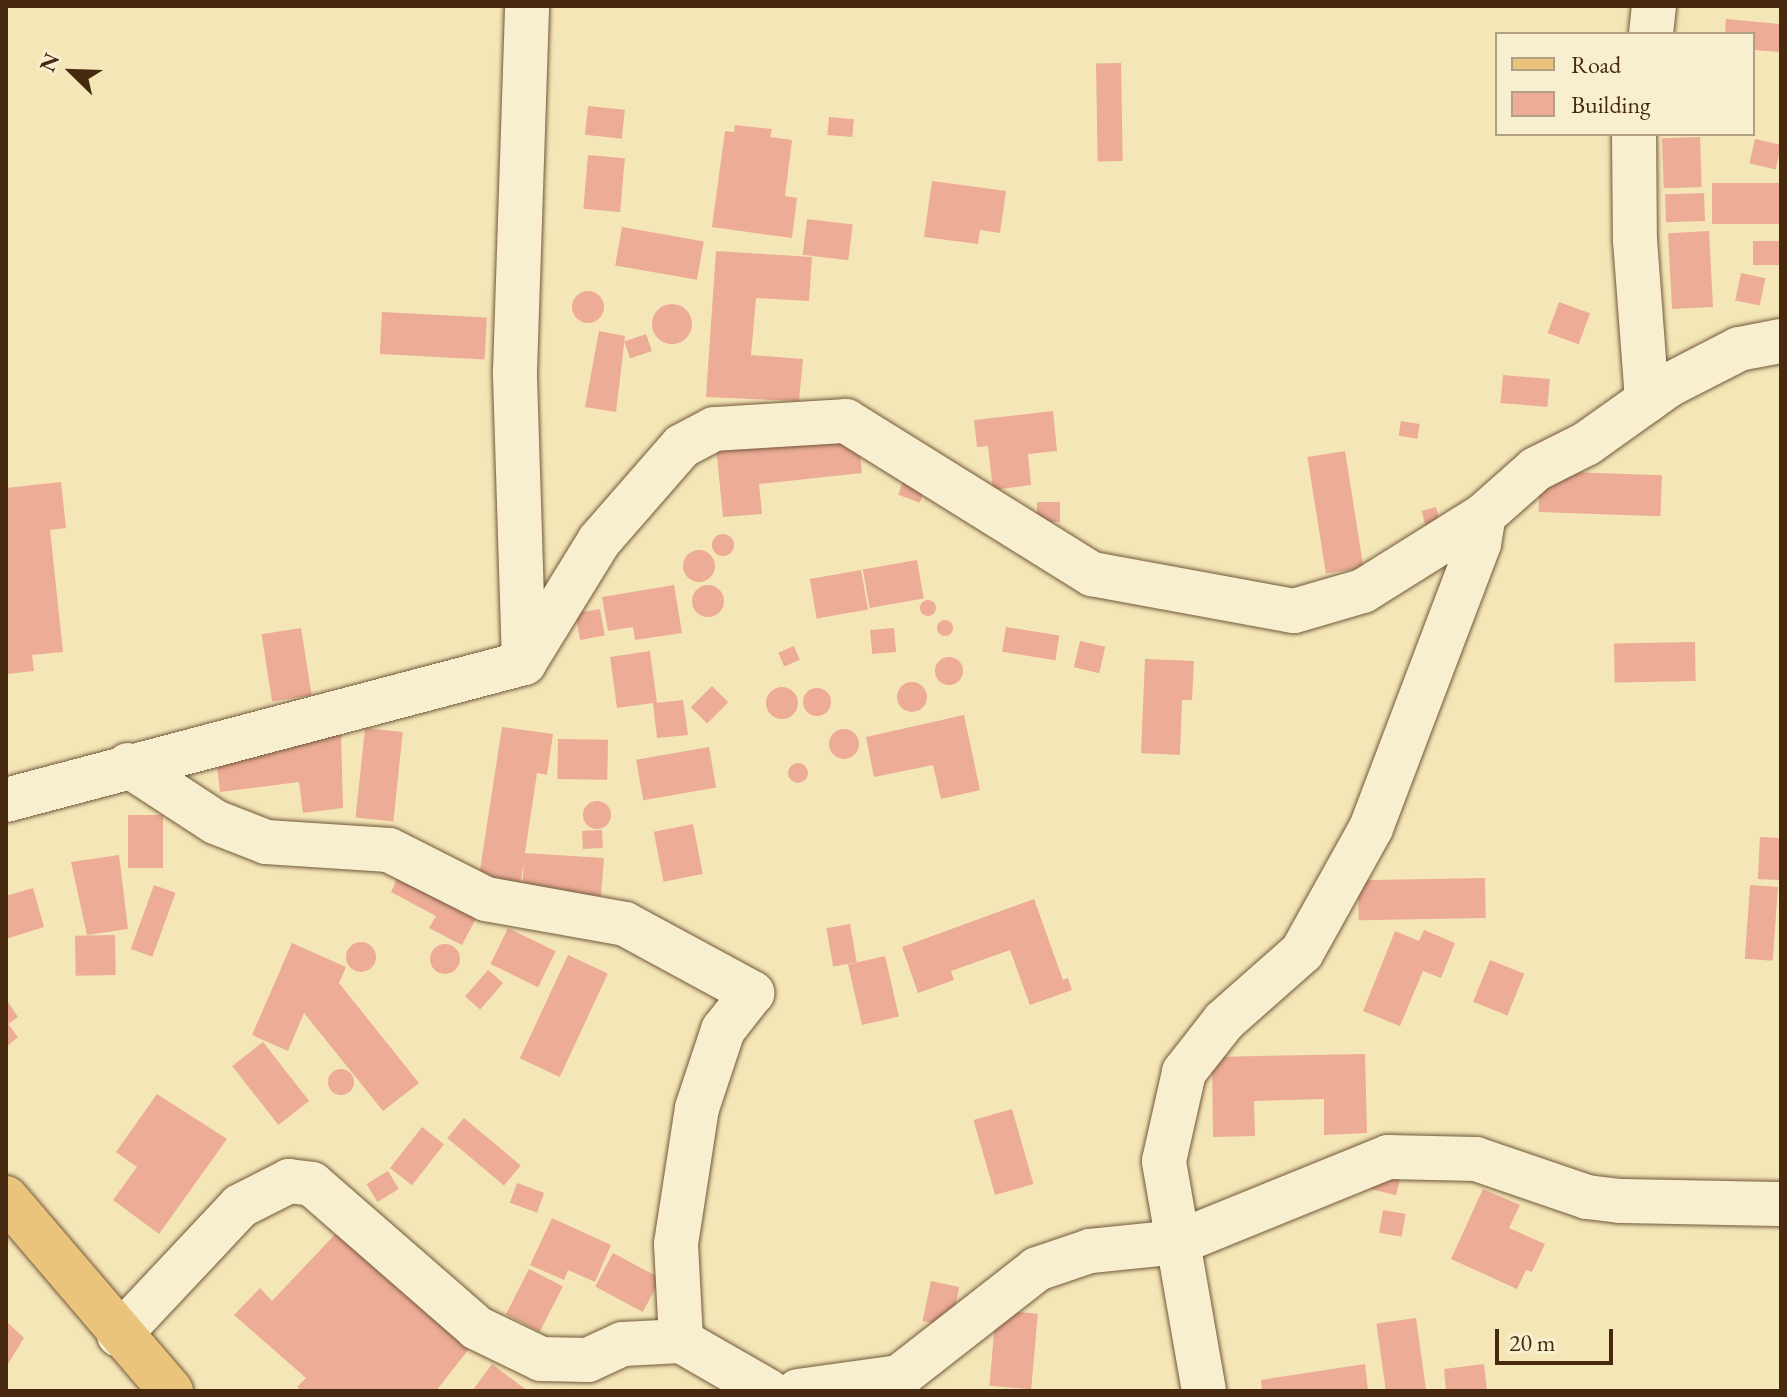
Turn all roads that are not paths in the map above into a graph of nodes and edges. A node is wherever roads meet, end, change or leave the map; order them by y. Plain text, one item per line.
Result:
1 (527, 6) edge
2 (1654, 6) edge
3 (1651, 32) edge
4 (1634, 136) edge
5 (1781, 341) edge
6 (1647, 401) junction
7 (1484, 515) junction
8 (524, 663) junction
9 (128, 765) junction
10 (6, 800) edge
11 (6, 1198) edge
12 (1781, 1204) edge
13 (1179, 1242) junction
14 (119, 1335) junction
15 (681, 1341) junction
16 (171, 1391) edge
17 (768, 1391) edge
18 (798, 1391) edge
19 (1204, 1391) edge

1 - 8 street
2 - 3 street
4 - 6 street
5 - 6 street
6 - 7 street
7 - 8 street
7 - 13 street
8 - 9 street
9 - 10 street
9 - 15 street
11 - 14 main road
12 - 13 street
13 - 18 street
13 - 19 street
14 - 15 street
14 - 16 main road
15 - 17 street

